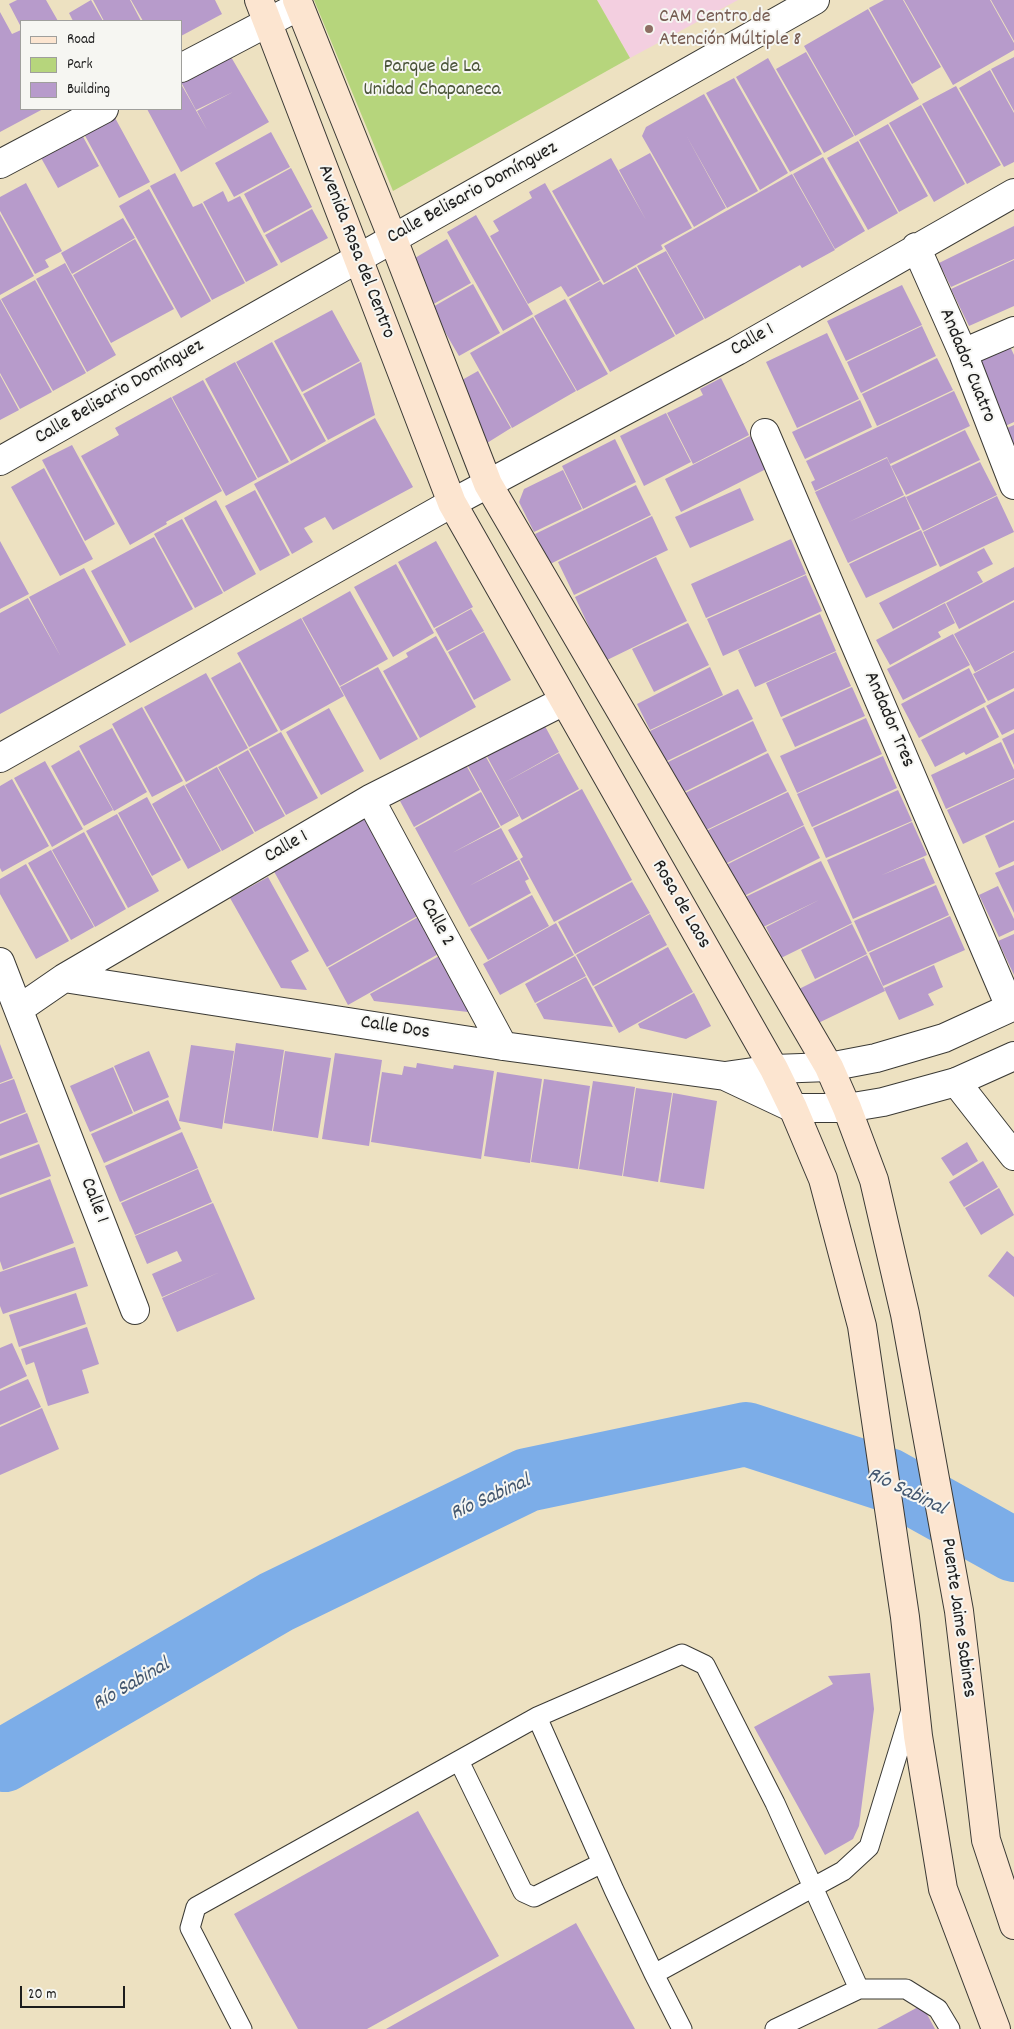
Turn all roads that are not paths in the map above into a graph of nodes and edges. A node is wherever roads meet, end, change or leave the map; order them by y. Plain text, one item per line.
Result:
1 (815, 0) edge
2 (298, 3) edge
3 (778, 10) edge
4 (263, 12) edge
5 (182, 67) edge
6 (102, 110) edge
7 (0, 164) edge
8 (1014, 193) edge
9 (393, 239) junction
10 (916, 248) junction
11 (357, 259) junction
12 (1014, 331) edge
13 (962, 353) junction
14 (765, 433) dead end
15 (0, 461) edge
16 (488, 484) junction
17 (1014, 485) edge
18 (452, 503) junction
19 (564, 701) junction
20 (0, 758) edge
21 (370, 799) junction
22 (0, 962) edge
23 (64, 978) junction
24 (1012, 1007) edge
25 (19, 1009) junction
26 (503, 1046) junction
27 (1014, 1056) edge
28 (830, 1067) junction
29 (774, 1069) junction
30 (725, 1076) junction
31 (956, 1082) junction
32 (793, 1108) junction
33 (847, 1108) junction
34 (1014, 1156) edge
35 (135, 1310) dead end
36 (914, 1700) junction
37 (537, 1717) junction
38 (459, 1761) junction
39 (602, 1863) junction
40 (812, 1888) junction
41 (1014, 1925) edge
42 (654, 1974) junction
43 (859, 1989) junction
44 (242, 2029) edge
45 (682, 2029) edge
46 (775, 2029) edge
47 (950, 2029) edge
48 (996, 2029) edge

1 - 3 street, Calle Belisario Domínguez
2 - 4 street
2 - 9 main road, Avenida Rosa del Centro
3 - 9 street, Calle Belisario Domínguez
4 - 5 street
4 - 11 main road, Avenida Rosa del Centro
6 - 7 street
8 - 10 street, Calle 1
9 - 11 street, Calle Belisario Domínguez
9 - 16 main road, Avenida Rosa del Centro
10 - 13 street, Andador Cuatro
10 - 16 street, Calle 1
11 - 15 street, Calle Belisario Domínguez
11 - 18 main road, Avenida Rosa del Centro
12 - 13 street
13 - 17 street, Andador Cuatro
14 - 24 street, Andador Tres
16 - 18 street, Calle 1
16 - 28 main road
18 - 19 main road, Rosa de Laos
18 - 20 street
19 - 21 street, Calle 1
19 - 29 main road, Rosa de Laos
21 - 23 street, Calle 1
21 - 26 street, Calle 2
22 - 25 street, Calle 1
23 - 25 street, Calle 1
23 - 26 street, Calle Dos
24 - 28 street, Calle Dos
25 - 35 street, Calle 1
26 - 30 street, Calle Dos
27 - 31 street
28 - 29 street, Calle Dos
28 - 33 main road, Puente Jaime Sabines
29 - 30 street, Calle Dos
29 - 32 main road, Rosa de Laos
30 - 32 street, Calle Dos
31 - 33 street
31 - 34 street
32 - 33 street
32 - 36 main road, Rosa de Laos
33 - 41 main road, Puente Jaime Sabines
36 - 40 lane
36 - 48 main road
37 - 38 lane
37 - 39 lane
37 - 40 lane
38 - 39 lane
38 - 44 lane
39 - 42 lane
40 - 42 lane
40 - 43 lane
42 - 45 lane
43 - 46 lane
43 - 47 lane

